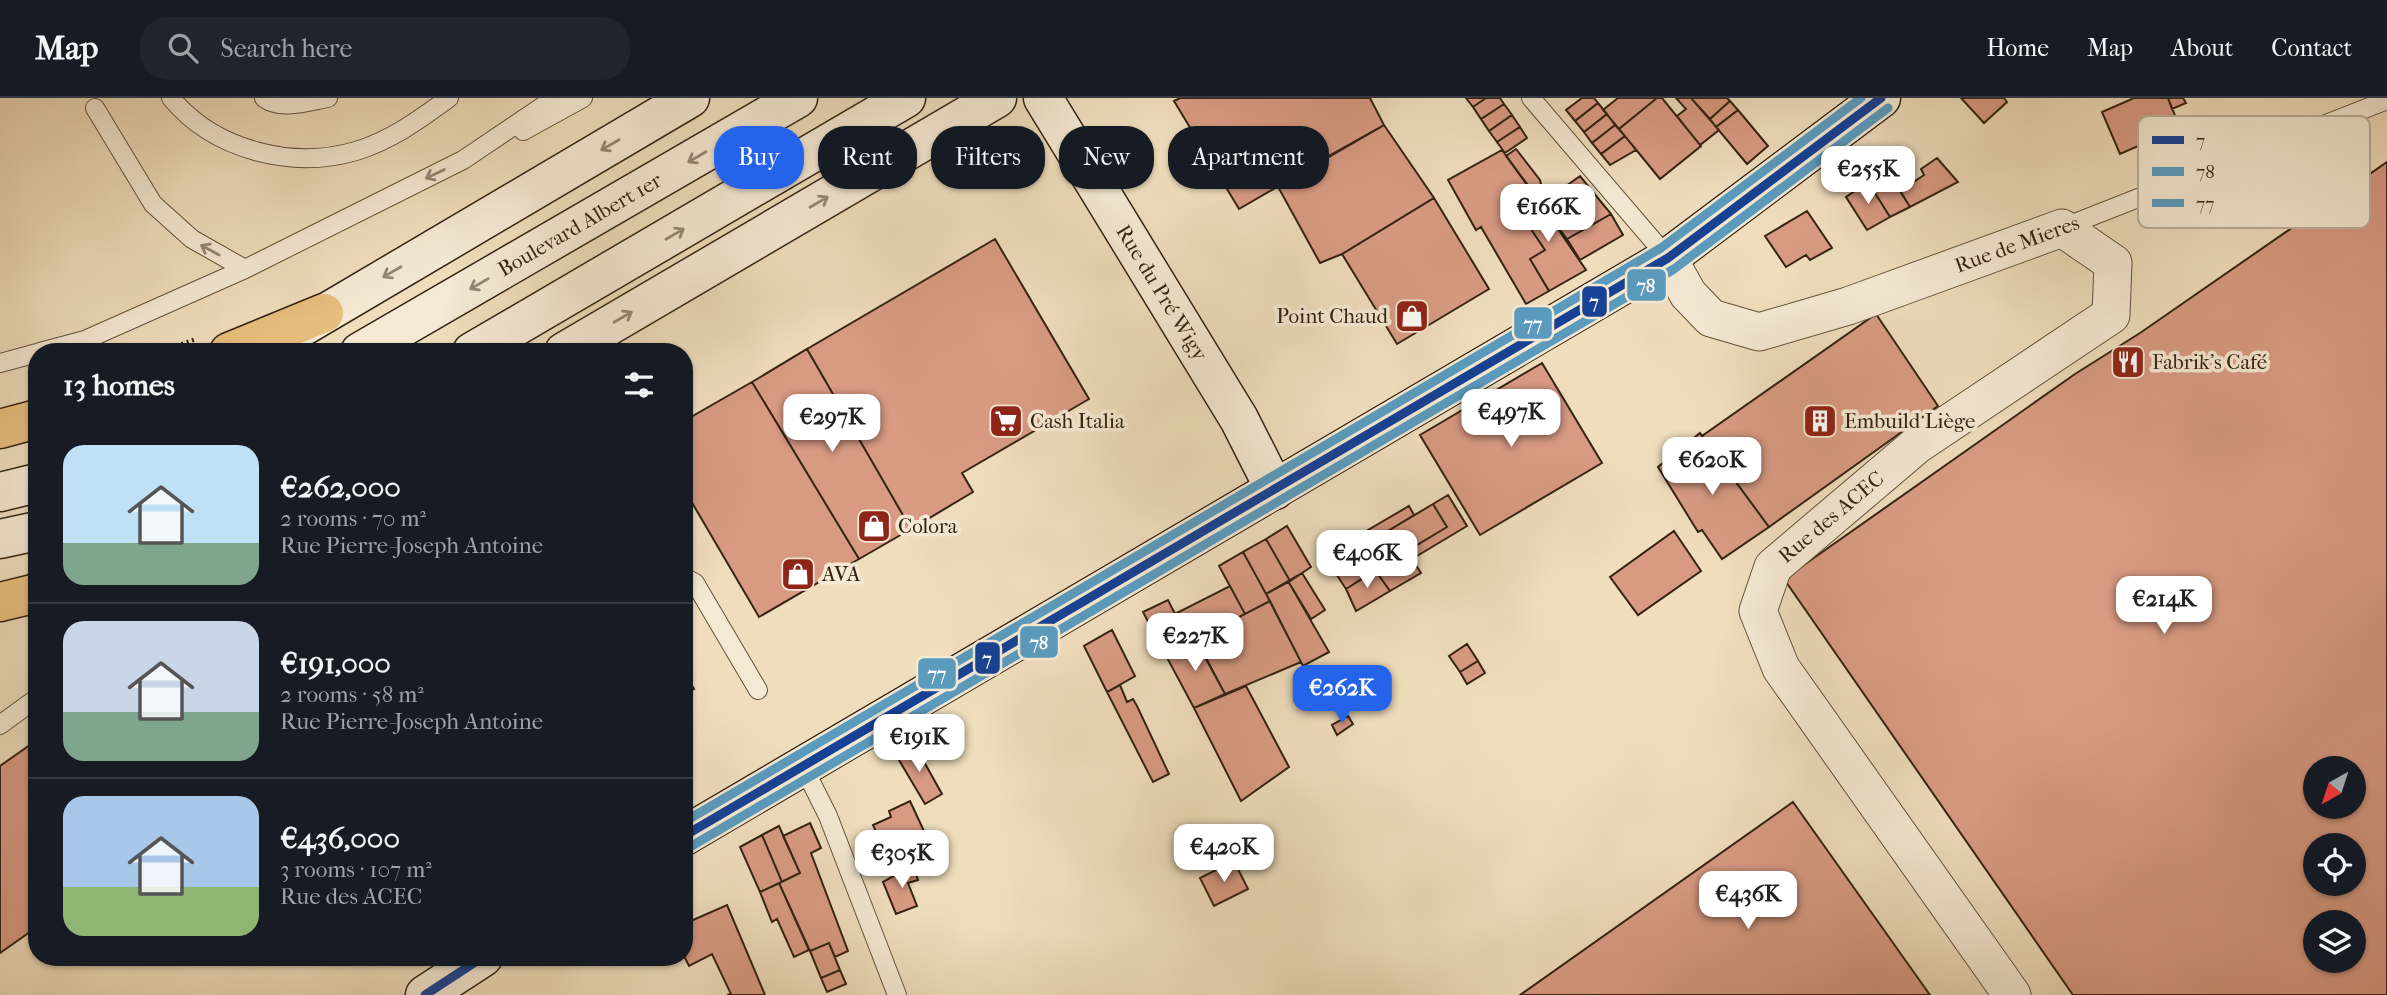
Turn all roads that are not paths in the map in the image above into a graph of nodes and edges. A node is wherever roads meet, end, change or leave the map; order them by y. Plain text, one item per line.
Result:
1 (171, 98) edge
2 (264, 98) edge
3 (328, 98) edge
4 (449, 98) edge
5 (555, 98) edge
6 (583, 98) edge
7 (690, 98) edge
8 (798, 98) edge
9 (906, 98) edge
10 (997, 98) edge
11 (1043, 98) edge
12 (1531, 98) edge
13 (1881, 98) edge
14 (2387, 100) edge
15 (95, 108) dead end
16 (2346, 116) edge
17 (463, 160) junction
18 (2138, 198) edge
19 (2062, 228) junction
20 (1668, 258) junction
21 (245, 269) junction
22 (324, 313) junction
23 (73, 343) edge
24 (251, 343) edge
25 (279, 343) edge
26 (376, 343) edge
27 (488, 343) edge
28 (579, 343) edge
29 (28, 355) edge
30 (0, 363) edge
31 (28, 421) edge
32 (0, 429) edge
33 (1275, 490) junction
34 (28, 533) edge
35 (0, 539) edge
36 (693, 582) edge
37 (28, 595) edge
38 (0, 602) edge
39 (758, 690) dead end
40 (28, 705) edge
41 (0, 725) edge
42 (803, 766) junction
43 (693, 831) edge
44 (469, 966) edge
45 (425, 995) edge
46 (897, 995) edge
47 (2012, 995) edge

1 - 4 lane
2 - 3 lane
5 - 17 lane
6 - 17 lane
7 -> 22 main road
8 -> 26 main road, Boulevard Albert 1er
27 -> 9 main road
28 -> 10 main road
11 - 33 main road, Rue du Pré Wigy
12 - 20 lane
13 - 20 main road
14 - 16 lane, Rue de Mieres
21 -> 15 lane
17 -> 21 lane
18 - 19 lane, Rue de Mieres
19 - 20 street, Rue de Mieres
19 - 47 street, Rue des ACEC
20 - 33 main road
21 - 23 lane
22 - 24 highway
22 - 25 main road
29 - 30 lane
31 - 32 highway
33 - 42 main road
34 - 35 main road
36 - 39 lane
37 - 38 highway
40 - 41 lane
42 - 43 main road
42 - 46 lane
44 - 45 main road

